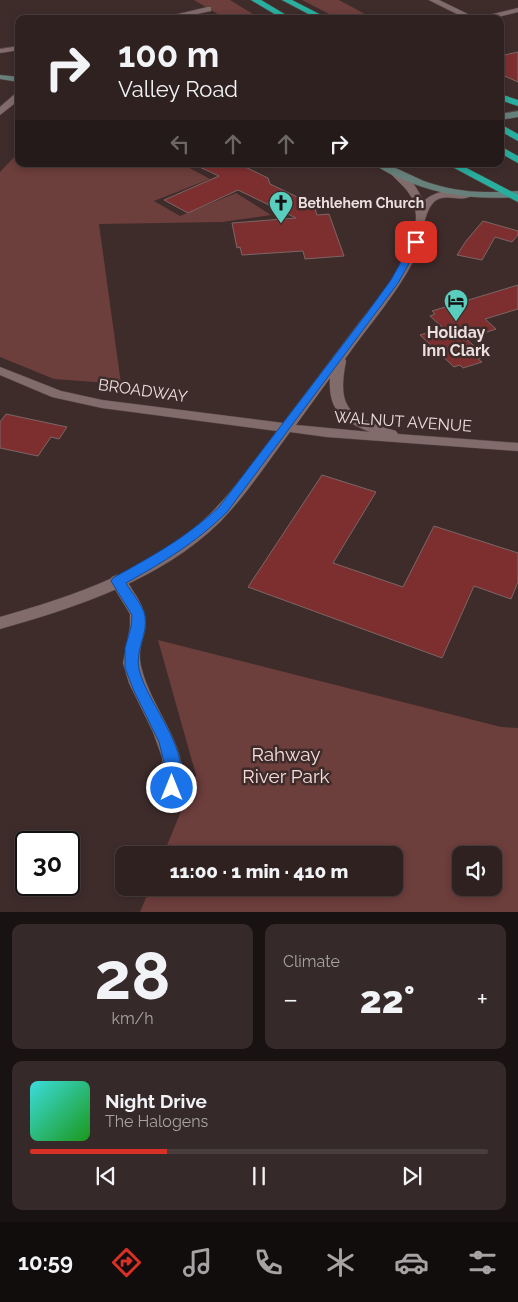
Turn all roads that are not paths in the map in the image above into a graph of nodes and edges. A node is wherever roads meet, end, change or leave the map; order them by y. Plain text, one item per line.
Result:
1 (253, 0) edge
2 (285, 0) edge
3 (433, 0) edge
4 (208, 9) dead end
5 (518, 10) edge
6 (180, 15) edge
7 (274, 15) edge
8 (281, 15) edge
9 (311, 15) edge
10 (317, 15) edge
11 (465, 15) edge
12 (496, 15) edge
13 (15, 49) edge
14 (0, 51) edge
15 (0, 77) edge
16 (15, 79) edge
17 (504, 95) edge
18 (504, 97) edge
19 (518, 97) edge
20 (15, 99) edge
21 (518, 103) edge
22 (0, 112) edge
23 (518, 114) edge
24 (504, 116) edge
25 (504, 130) edge
26 (518, 138) edge
27 (504, 151) edge
28 (518, 160) edge
29 (382, 167) edge
30 (385, 167) edge
31 (458, 167) edge
32 (394, 172) junction
33 (466, 195) junction
34 (515, 196) edge
35 (422, 220) junction
36 (344, 352) junction
37 (0, 371) edge
38 (286, 429) junction
39 (428, 442) junction
40 (518, 447) edge
41 (118, 581) junction
42 (0, 623) edge
43 (169, 803) dead end

1 - 7 highway
1 - 8 highway
2 - 9 highway
2 - 10 highway
3 - 11 street
4 - 6 street
5 - 12 street
13 - 14 street
15 - 16 main road
17 - 19 highway
18 - 21 highway
20 - 22 street
23 - 24 main road
25 - 26 highway
27 - 28 highway
29 - 32 main road
30 - 32 main road
31 - 34 highway
32 - 33 main road
32 - 35 street
33 - 34 main road
33 - 35 street
35 - 36 street
36 - 38 street
36 - 39 street
37 - 38 street, BROADWAY
38 - 39 street, WALNUT AVENUE
38 - 41 street
39 - 40 street, WALNUT AVENUE
41 - 42 street
41 - 43 street

